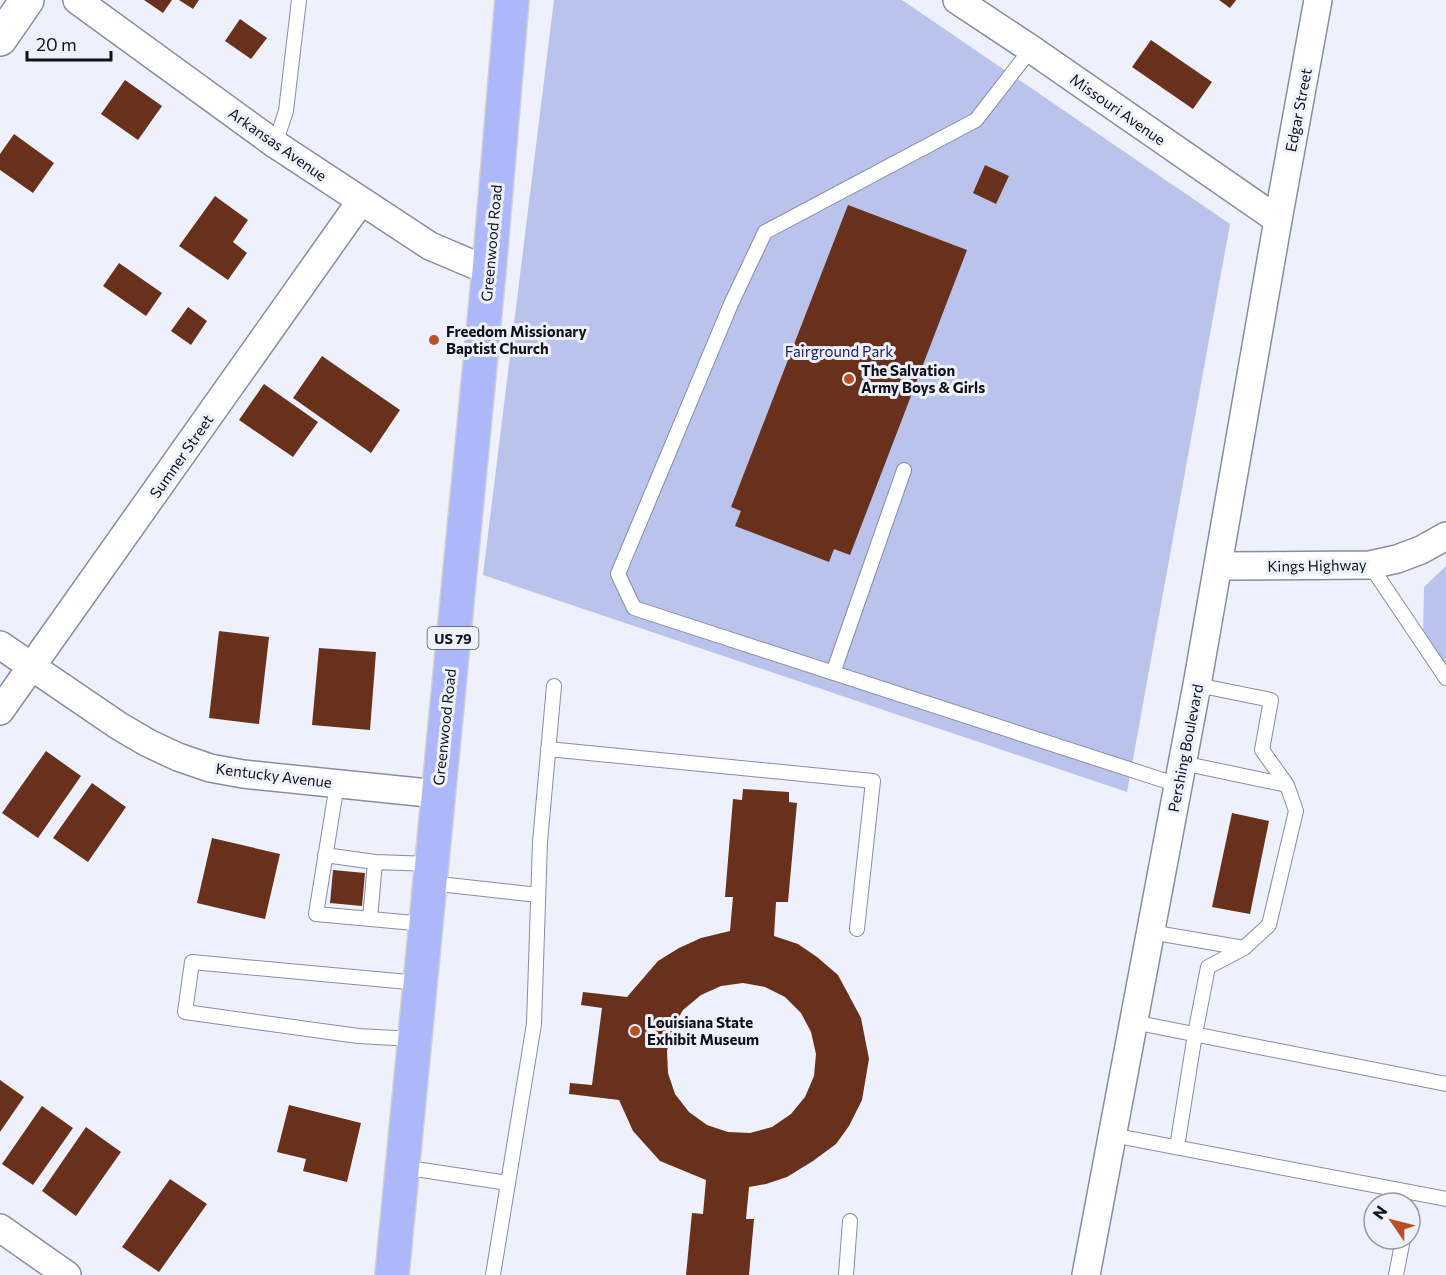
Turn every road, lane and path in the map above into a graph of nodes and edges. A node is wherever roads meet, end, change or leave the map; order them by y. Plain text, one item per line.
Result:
1 (27, 0) edge
2 (77, 0) edge
3 (299, 0) edge
4 (512, 0) edge
5 (957, 0) edge
6 (1318, 0) edge
7 (0, 39) edge
8 (1031, 49) junction
9 (275, 144) junction
10 (361, 201) junction
11 (1278, 220) junction
12 (489, 271) junction
13 (904, 470) dead end
14 (1446, 536) edge
15 (1218, 566) junction
16 (1370, 566) junction
17 (0, 645) edge
18 (32, 667) junction
19 (833, 673) junction
20 (1446, 678) edge
21 (1197, 685) junction
22 (554, 686) dead end
23 (0, 711) edge
24 (548, 749) junction
25 (1180, 774) junction
26 (337, 784) junction
27 (1287, 785) junction
28 (438, 794) junction
29 (326, 855) junction
30 (375, 862) junction
31 (430, 873) junction
32 (538, 895) junction
33 (370, 919) junction
34 (425, 924) junction
35 (857, 929) dead end
36 (1150, 932) junction
37 (1244, 948) junction
38 (419, 983) junction
39 (1133, 1022) junction
40 (1195, 1034) junction
41 (414, 1040) junction
42 (1446, 1084) edge
43 (1112, 1135) junction
44 (1177, 1147) junction
45 (402, 1167) junction
46 (508, 1183) junction
47 (1379, 1191) edge
48 (1422, 1198) edge
49 (1446, 1199) edge
50 (850, 1221) dead end
51 (0, 1228) edge
52 (1401, 1251) edge
53 (57, 1272) edge
54 (392, 1275) edge
55 (493, 1275) edge
56 (846, 1275) edge
57 (1086, 1275) edge
58 (1396, 1275) edge

1 - 7 street
2 - 9 street, Arkansas Avenue
3 - 9 lane
4 - 12 main road, Greenwood Road / US 79
5 - 8 street, Missouri Avenue
6 - 11 street, Edgar Street
8 - 11 street, Missouri Avenue
8 - 19 lane
9 - 10 street, Arkansas Avenue
10 - 12 street, Arkansas Avenue
10 - 18 street, Sumner Street
11 - 15 street, Pershing Boulevard
12 - 28 main road, Greenwood Road / US 79
13 - 19 lane
14 - 16 street, Kings Highway
15 - 16 street, Kings Highway
15 - 21 street, Pershing Boulevard
16 - 20 lane
17 - 18 street, Kentucky Avenue
18 - 23 street, Sumner Street
18 - 26 street, Kentucky Avenue
19 - 25 lane
21 - 25 street, Pershing Boulevard
21 - 27 lane
22 - 24 lane
24 - 32 lane
24 - 35 lane
25 - 27 lane
25 - 36 street, Pershing Boulevard
26 - 28 street, Kentucky Avenue
26 - 29 lane
27 - 37 lane
28 - 31 main road, Greenwood Road / US 79
29 - 30 lane
29 - 33 lane
30 - 31 lane
30 - 33 lane
31 - 32 lane
31 - 34 main road, Greenwood Road / US 79
32 - 46 lane
33 - 34 lane
34 - 38 main road, Greenwood Road / US 79
36 - 37 lane
36 - 39 street, Pershing Boulevard
37 - 40 lane
38 - 41 main road, Greenwood Road / US 79
38 - 41 lane
39 - 40 lane
39 - 43 street, Pershing Boulevard
40 - 42 lane
40 - 44 lane
41 - 45 main road, Greenwood Road / US 79
43 - 44 lane
43 - 57 street, Pershing Boulevard
44 - 47 lane
45 - 46 lane
45 - 54 main road, Greenwood Road / US 79
46 - 55 lane
48 - 49 lane
50 - 56 lane
51 - 53 street
52 - 58 lane

